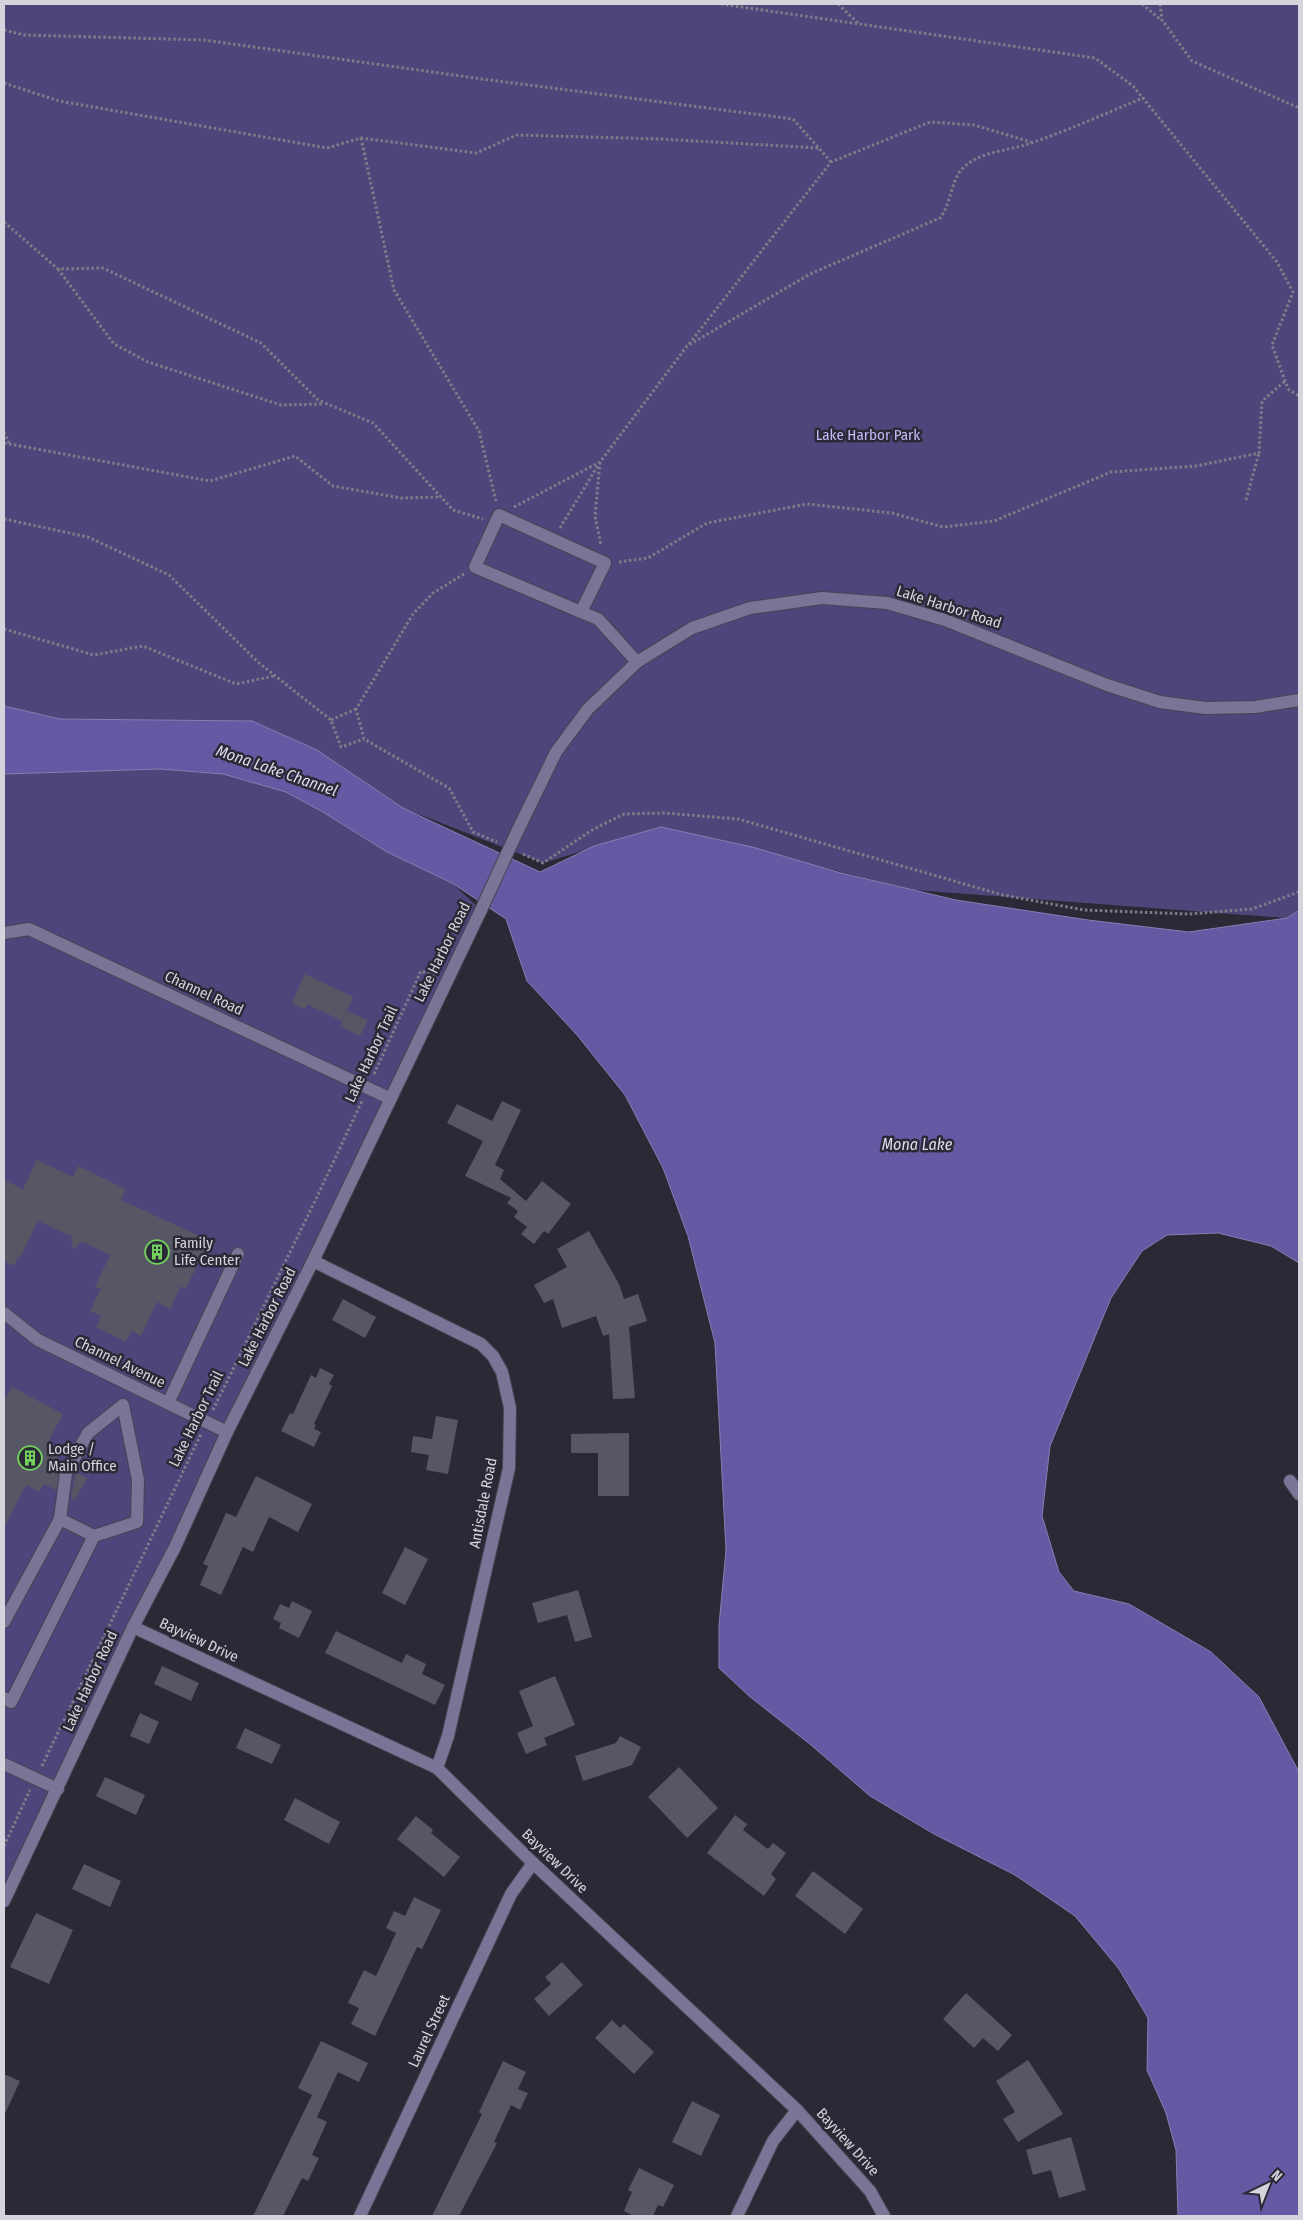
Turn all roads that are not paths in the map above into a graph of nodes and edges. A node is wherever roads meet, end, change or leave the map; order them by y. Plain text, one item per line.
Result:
1 (581, 612) junction
2 (637, 662) junction
3 (1299, 700) edge
4 (5, 936) edge
5 (389, 1098) junction
6 (238, 1254) dead end
7 (313, 1261) junction
8 (4, 1313) edge
9 (133, 1386) junction
10 (168, 1403) junction
11 (123, 1405) junction
12 (227, 1432) junction
13 (1290, 1481) dead end
14 (1299, 1494) edge
15 (60, 1519) junction
16 (94, 1536) junction
17 (4, 1622) edge
18 (133, 1628) junction
19 (4, 1698) edge
20 (4, 1764) edge
21 (437, 1768) junction
22 (58, 1789) junction
23 (533, 1863) junction
24 (4, 1901) edge
25 (797, 2110) junction
26 (360, 2216) edge
27 (737, 2216) edge
28 (884, 2216) edge

1 - 1 street
1 - 2 street
2 - 3 street, Lake Harbor Road
2 - 5 street, Lake Harbor Road, bridge
4 - 5 street, Channel Road
5 - 7 street, Lake Harbor Road
6 - 10 street
7 - 12 street, Lake Harbor Road
7 - 21 street, Antisdale Road
8 - 9 street, Channel Avenue
9 - 10 street, Channel Avenue
9 - 11 street
10 - 12 street, Channel Avenue
11 - 15 street
11 - 16 street
12 - 18 street, Lake Harbor Road
13 - 14 street
15 - 16 street
15 - 17 street
16 - 19 street
18 - 21 street, Bayview Drive
18 - 22 street, Lake Harbor Road
20 - 22 street
21 - 23 street, Bayview Drive
22 - 24 street, Lake Harbor Road
23 - 25 street, Bayview Drive
23 - 26 street, Laurel Street
25 - 27 street
25 - 28 street, Bayview Drive

